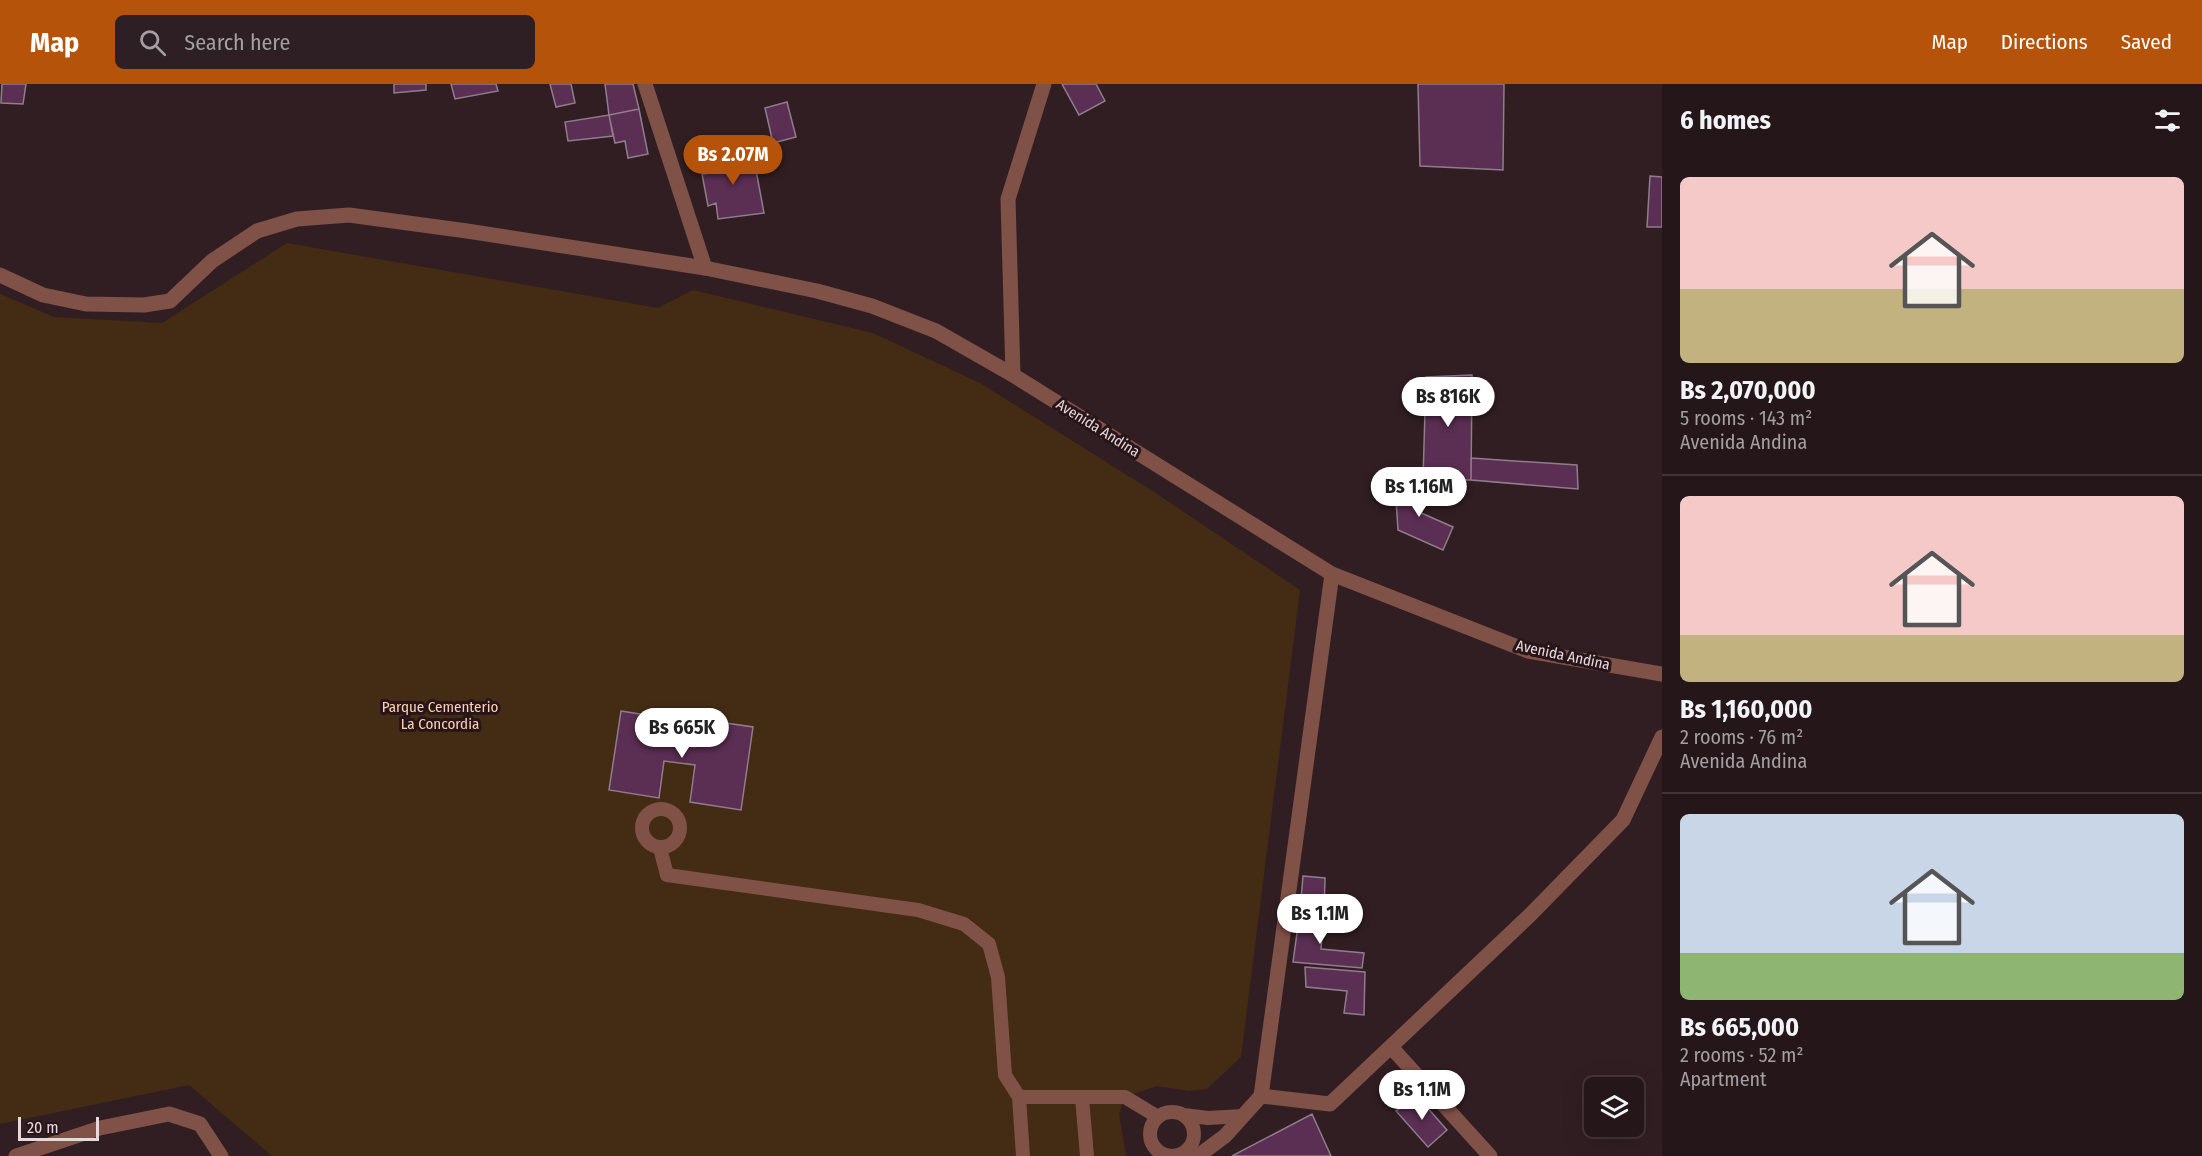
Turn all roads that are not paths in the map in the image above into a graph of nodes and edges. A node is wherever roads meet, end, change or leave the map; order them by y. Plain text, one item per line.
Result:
1 (645, 84) edge
2 (1044, 84) edge
3 (705, 268) junction
4 (0, 275) edge
5 (1013, 375) junction
6 (1332, 574) junction
7 (1662, 674) edge
8 (1662, 737) edge
9 (660, 848) dead end
10 (1391, 1047) junction
11 (1261, 1096) junction
12 (1019, 1097) junction
13 (1082, 1098) junction
14 (1184, 1115) junction
15 (1243, 1116) junction
16 (1158, 1117) junction
17 (1191, 1153) edge
18 (1160, 1154) edge
19 (16, 1156) edge
20 (221, 1156) edge
21 (1023, 1156) edge
22 (1087, 1156) edge
23 (1490, 1156) edge

1 - 3 street
2 - 5 street
3 - 4 street, Avenida Andina
3 - 5 street, Avenida Andina
5 - 6 street, Avenida Andina
6 - 7 street, Avenida Andina
6 - 11 street
8 - 10 street
9 - 12 lane
10 - 11 street
10 - 23 street
11 - 15 street
12 - 13 lane
12 - 21 lane
13 - 16 lane
13 - 22 lane
14 - 15 lane
14 - 16 lane
14 - 17 lane
15 - 17 street
16 - 18 lane
17 - 18 lane
19 - 20 street

